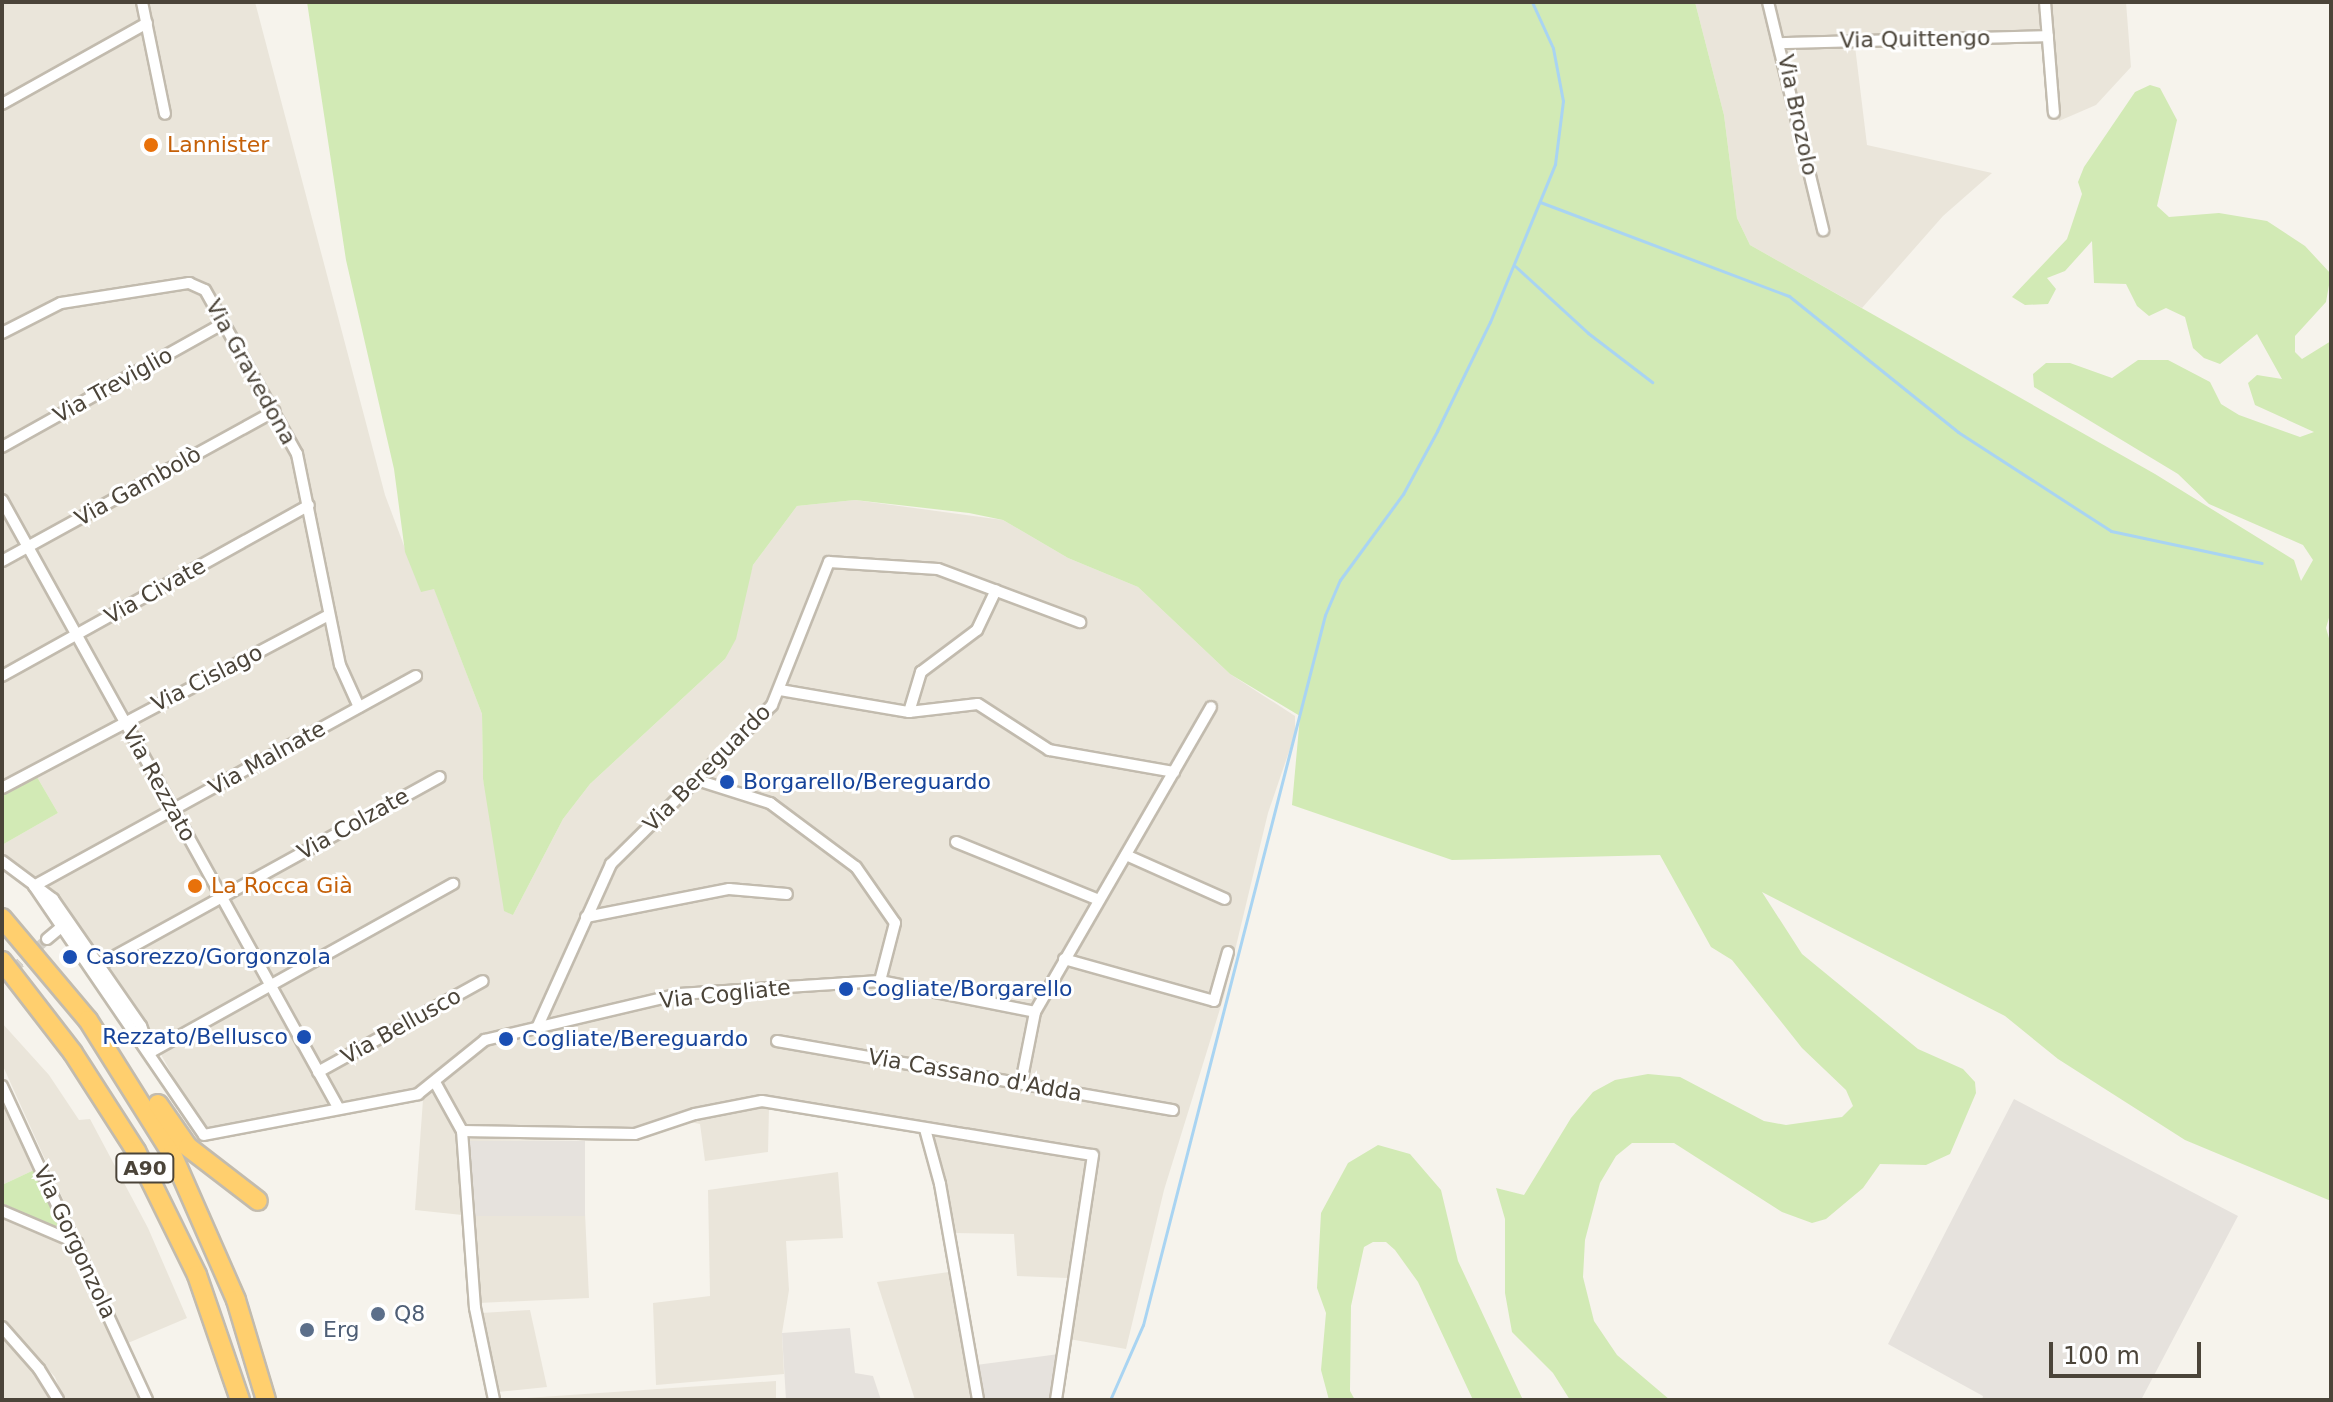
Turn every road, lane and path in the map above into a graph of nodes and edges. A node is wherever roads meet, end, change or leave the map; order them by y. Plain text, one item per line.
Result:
1 (142, 2) edge
2 (1768, 2) edge
3 (2045, 2) edge
4 (147, 23) junction
5 (2048, 36) junction
6 (1782, 43) junction
7 (2, 104) edge
8 (2054, 113) dead end
9 (165, 114) dead end
10 (1823, 230) dead end
11 (224, 323) junction
12 (2, 333) edge
13 (275, 411) junction
14 (2, 447) edge
15 (2, 500) edge
16 (309, 505) junction
17 (28, 547) junction
18 (2, 561) edge
19 (996, 590) junction
20 (329, 615) junction
21 (1080, 622) dead end
22 (76, 635) junction
23 (2, 676) edge
24 (416, 676) dead end
25 (780, 690) junction
26 (359, 707) junction
27 (1211, 707) dead end
28 (909, 712) junction
29 (124, 721) junction
30 (1174, 772) junction
31 (440, 777) dead end
32 (697, 780) junction
33 (2, 788) edge
34 (174, 809) junction
35 (956, 842) dead end
36 (1126, 855) junction
37 (2, 861) edge
38 (453, 884) dead end
39 (34, 886) junction
40 (787, 894) dead end
41 (221, 897) junction
42 (1225, 899) dead end
43 (1099, 900) junction
44 (586, 917) junction
45 (2, 918) edge
46 (59, 929) junction
47 (47, 939) tunnel mouth
48 (1228, 952) dead end
49 (1064, 959) junction
50 (2, 961) edge
51 (99, 965) junction
52 (483, 981) dead end
53 (880, 981) junction
54 (270, 985) junction
55 (1035, 1012) junction
56 (88, 1020) junction
57 (537, 1028) junction
58 (777, 1041) dead end
59 (151, 1052) junction
60 (318, 1072) junction
61 (1021, 1083) junction
62 (436, 1084) junction
63 (2, 1088) edge
64 (339, 1109) junction
65 (1173, 1110) dead end
66 (925, 1129) junction
67 (462, 1131) junction
68 (258, 1201) dead end
69 (2, 1211) edge
70 (77, 1243) junction
71 (2, 1327) edge
72 (58, 1400) edge
73 (147, 1400) edge
74 (238, 1400) edge
75 (266, 1400) edge
76 (494, 1400) edge
77 (978, 1400) edge
78 (1056, 1400) edge

1 - 4 street
2 - 6 street, Via Brozolo
3 - 5 street
4 - 7 street
4 - 9 street
5 - 6 street, Via Quittengo
5 - 8 street
6 - 10 street, Via Brozolo
11 - 12 street, Via Gravedona
11 - 13 street, Via Gravedona
11 - 14 street, Via Treviglio
13 - 16 street, Via Gravedona
13 - 17 street, Via Gambolò
15 - 17 street, Via Rezzato
16 - 20 street, Via Gravedona
16 - 22 street, Via Civate
17 - 18 street, Via Gambolò
17 - 22 street, Via Rezzato
19 - 21 street, Via Bereguardo
19 - 25 street, Via Bereguardo
19 - 28 street
20 - 26 street, Via Gravedona
20 - 29 street, Via Cislago
22 - 23 street, Via Civate
22 - 29 street, Via Rezzato
24 - 26 street, Via Malnate
25 - 28 street
25 - 32 street, Via Bereguardo
26 - 34 street, Via Malnate
27 - 30 street
28 - 30 street
29 - 33 street, Via Cislago
29 - 34 street, Via Rezzato
30 - 36 street
31 - 41 street, Via Colzate
32 - 44 street, Via Bereguardo
32 - 53 street
34 - 39 street, Via Malnate
34 - 41 street, Via Rezzato
35 - 43 street
36 - 42 street
36 - 43 street
37 - 39 street
38 - 54 street
39 - 46 street
39 - 51 street
40 - 44 street
41 - 51 street, Via Colzate
41 - 54 street, Via Rezzato
43 - 49 street
44 - 57 street, Via Bereguardo
45 - 56 highway, A90
46 - 47 street
46 - 59 street
48 - 49 street
49 - 55 street
50 - 74 highway, A90
51 - 59 street
52 - 60 street, Via Bellusco
53 - 55 street, Via Cogliate
53 - 57 street, Via Cogliate
54 - 59 street
54 - 60 street, Via Rezzato
55 - 61 street
56 - 68 highway
56 - 75 highway, A90
57 - 62 street, Via Cogliate
58 - 61 street, Via Cassano d'Adda
59 - 64 street, Via Cogliate
60 - 64 street, Via Rezzato
61 - 65 street, Via Cassano d'Adda
62 - 64 street, Via Cogliate
62 - 67 street
63 - 70 street, Via Gorgonzola
66 - 67 street
66 - 77 street
66 - 78 street
67 - 76 street
69 - 70 street
70 - 73 street, Via Gorgonzola
71 - 72 street

